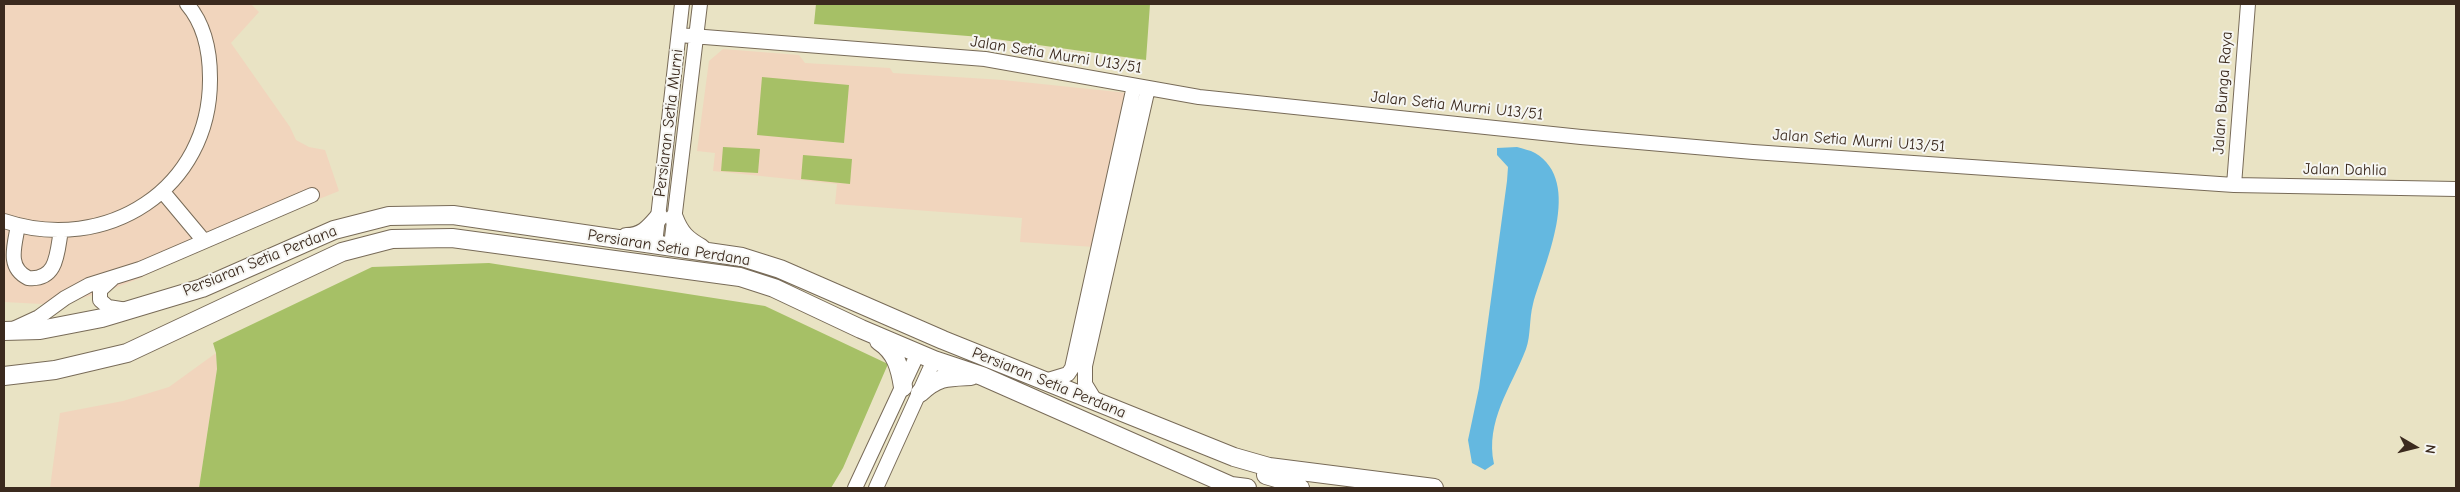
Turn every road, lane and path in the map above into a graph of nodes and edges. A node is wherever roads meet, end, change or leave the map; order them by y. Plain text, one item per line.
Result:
1 (187, 4) edge
2 (682, 4) edge
3 (2248, 4) edge
4 (700, 6) edge
5 (679, 35) junction
6 (697, 36) junction
7 (719, 37) junction
8 (693, 69) junction
9 (1134, 86) junction
10 (1148, 88) junction
11 (2234, 185) junction
12 (2456, 189) edge
13 (163, 192) junction
14 (312, 195) dead end
15 (667, 218) junction
16 (4, 221) edge
17 (18, 225) junction
18 (61, 230) junction
19 (608, 238) junction
20 (204, 241) junction
21 (663, 249) junction
22 (707, 252) junction
23 (628, 262) junction
24 (694, 271) junction
25 (112, 279) junction
26 (127, 310) junction
27 (896, 319) junction
28 (861, 329) junction
29 (7, 331) edge
30 (972, 352) junction
31 (928, 354) junction
32 (4, 376) edge
33 (982, 376) junction
34 (1045, 381) junction
35 (903, 387) junction
36 (920, 393) junction
37 (1096, 402) junction
38 (1240, 459) junction
39 (855, 488) edge
40 (876, 488) edge
41 (1247, 488) edge
42 (1300, 488) edge
43 (1434, 488) edge

1 - 13 street
2 - 5 street, Persiaran Setia Murni
3 - 11 street, Jalan Bunga Raya
4 - 6 street, Persiaran Setia Murni
4 - 7 street
5 - 6 street, Jalan Setia Murni U13/51
5 - 15 street, Persiaran Setia Murni
6 - 7 street, Jalan Setia Murni U13/51
6 - 8 street, Persiaran Setia Murni
7 - 8 street
7 - 9 street, Jalan Setia Murni U13/51
8 - 15 street, Persiaran Setia Murni
9 - 10 street, Jalan Setia Murni U13/51
9 - 34 street
10 - 11 street, Jalan Setia Murni U13/51
10 - 37 street
11 - 12 street, Jalan Dahlia
13 - 18 street
13 - 20 street
14 - 20 street
15 - 19 main road
15 - 21 street, Persiaran Setia Murni
15 - 22 main road
16 - 17 street
17 - 18 street
17 - 18 street
19 - 21 main road, Persiaran Setia Perdana
19 - 26 main road, Persiaran Setia Perdana
20 - 25 street
21 - 22 main road, Persiaran Setia Perdana
21 - 23 main road
21 - 24 main road
22 - 27 main road, Persiaran Setia Perdana
23 - 24 main road, Persiaran Setia Perdana
23 - 32 main road, Persiaran Setia Perdana
24 - 28 main road, Persiaran Setia Perdana
25 - 26 street
25 - 29 street
26 - 29 main road, Persiaran Setia Perdana
27 - 30 main road, Persiaran Setia Perdana
27 - 31 main road
28 - 31 main road, Persiaran Setia Perdana
28 - 35 main road
30 - 31 main road
30 - 34 main road, Persiaran Setia Perdana
31 - 33 main road, Persiaran Setia Perdana
31 - 35 street
31 - 36 street
33 - 36 main road
33 - 41 main road, Persiaran Setia Perdana
34 - 37 main road, Persiaran Setia Perdana
35 - 39 street
36 - 40 street
37 - 38 main road, Persiaran Setia Perdana
38 - 42 main road
38 - 43 main road, Persiaran Setia Perdana

